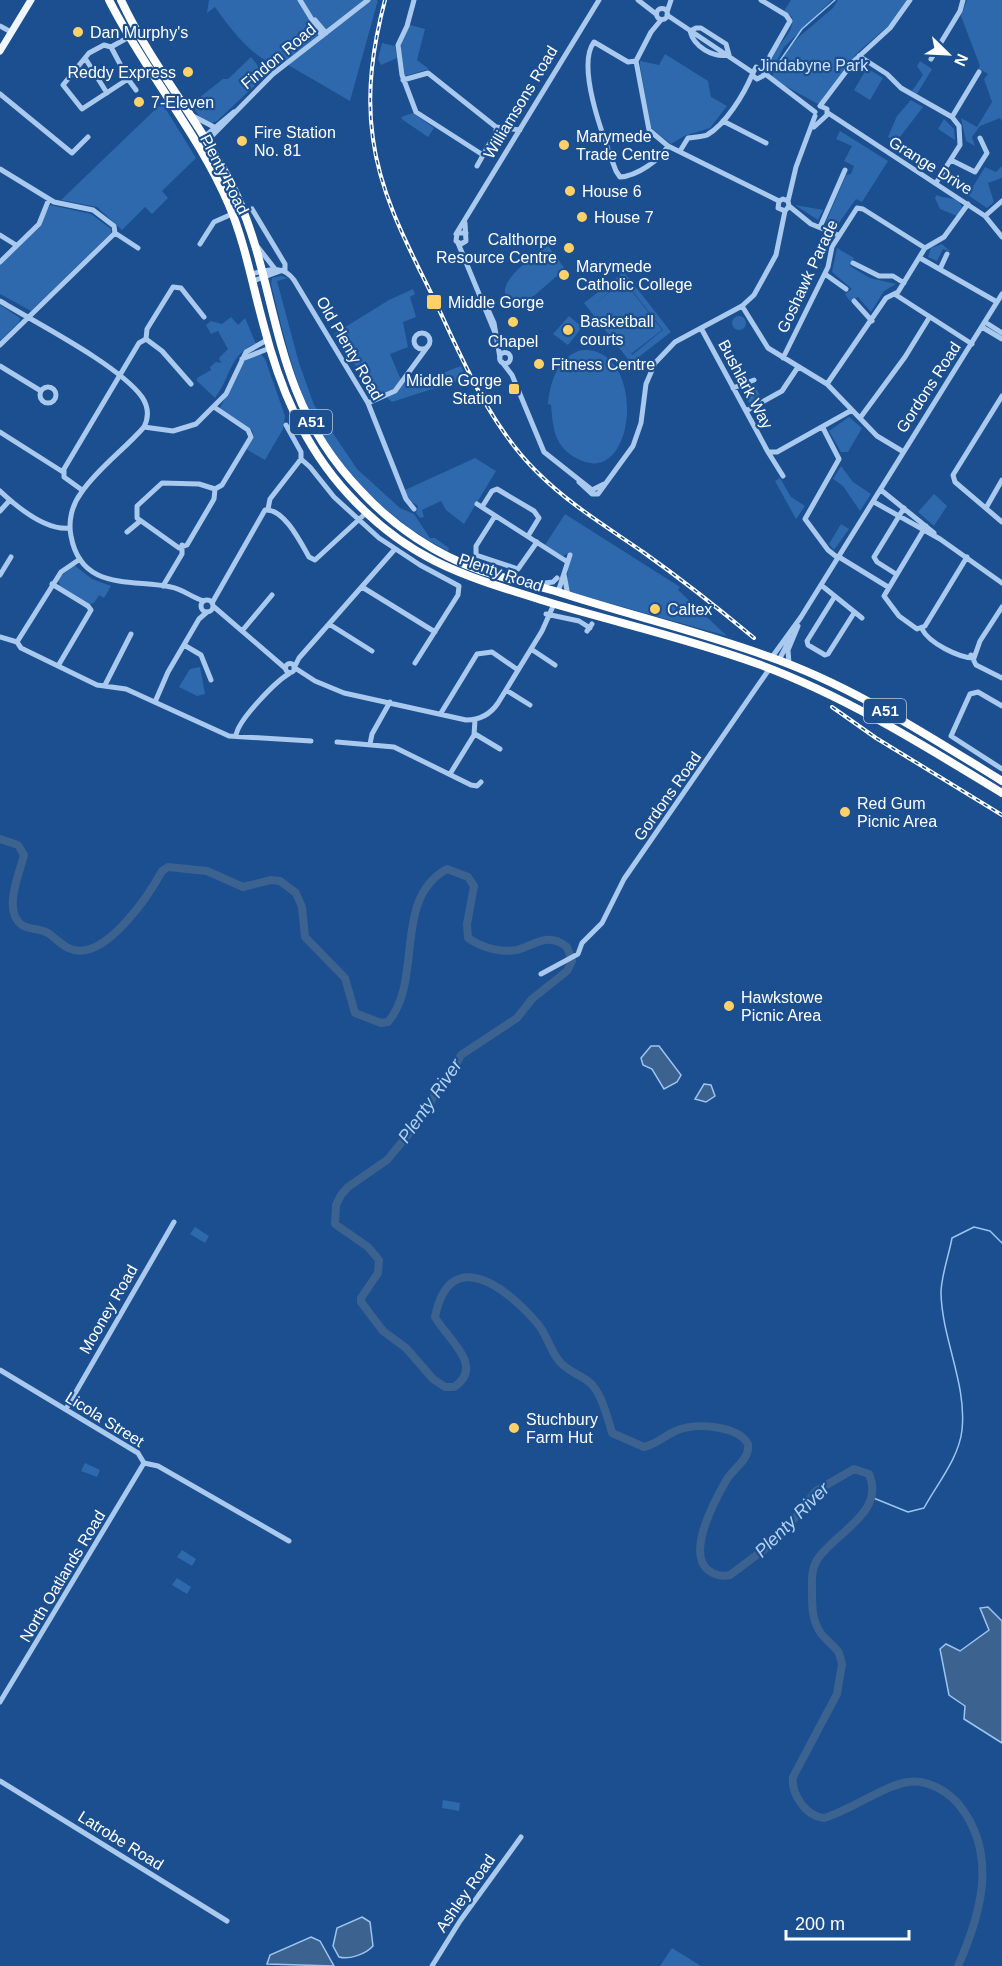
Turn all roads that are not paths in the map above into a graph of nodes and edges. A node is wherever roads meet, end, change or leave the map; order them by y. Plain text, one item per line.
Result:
1 (31, 0) edge
2 (109, 0) edge
3 (121, 0) edge
4 (300, 0) edge
5 (368, 0) edge
6 (414, 0) edge
7 (599, 0) edge
8 (638, 0) edge
9 (670, 0) edge
10 (761, 0) edge
11 (910, 0) edge
12 (963, 0) edge
13 (662, 14) junction
14 (0, 26) edge
15 (11, 32) junction
16 (324, 34) junction
17 (129, 37) junction
18 (111, 47) junction
19 (0, 51) edge
20 (859, 56) junction
21 (85, 58) junction
22 (931, 59) dead end
23 (636, 61) junction
24 (980, 72) dead end
25 (758, 73) junction
26 (128, 79) junction
27 (403, 80) junction
28 (136, 90) dead end
29 (107, 93) junction
30 (0, 94) edge
31 (235, 111) junction
32 (821, 112) junction
33 (190, 114) junction
34 (952, 117) junction
35 (723, 121) junction
36 (214, 126) junction
37 (496, 127) junction
38 (520, 130) junction
39 (88, 137) dead end
40 (980, 138) dead end
41 (205, 139) junction
42 (766, 143) dead end
43 (197, 146) junction
44 (668, 146) junction
45 (680, 151) junction
46 (483, 155) junction
47 (951, 160) junction
48 (477, 166) dead end
49 (0, 169) edge
50 (845, 170) dead end
51 (936, 183) junction
52 (49, 199) junction
53 (1002, 201) edge
54 (968, 204) junction
55 (783, 205) junction
56 (252, 209) dead end
57 (232, 214) junction
58 (985, 216) junction
59 (467, 219) junction
60 (820, 227) junction
61 (115, 233) junction
62 (466, 233) junction
63 (456, 234) junction
64 (0, 235) edge
65 (838, 235) junction
66 (1002, 237) edge
67 (254, 241) junction
68 (466, 242) junction
69 (458, 243) junction
70 (200, 244) dead end
71 (16, 245) junction
72 (138, 248) dead end
73 (925, 248) junction
74 (947, 254) dead end
75 (464, 258) junction
76 (920, 258) junction
77 (0, 262) edge
78 (853, 263) dead end
79 (940, 268) junction
80 (275, 269) junction
81 (284, 271) junction
82 (263, 274) junction
83 (825, 274) junction
84 (252, 278) junction
85 (904, 283) junction
86 (846, 289) dead end
87 (1002, 294) edge
88 (479, 295) junction
89 (896, 295) junction
90 (854, 301) dead end
91 (0, 302) edge
92 (997, 302) junction
93 (742, 306) junction
94 (204, 317) dead end
95 (28, 318) junction
96 (929, 318) junction
97 (872, 321) junction
98 (983, 324) junction
99 (701, 328) junction
100 (278, 330) junction
101 (1002, 333) edge
102 (496, 336) junction
103 (146, 339) junction
104 (1002, 339) edge
105 (269, 344) junction
106 (972, 344) junction
107 (0, 345) edge
108 (414, 345) junction
109 (428, 346) junction
110 (509, 356) junction
111 (783, 358) junction
112 (501, 360) junction
113 (0, 366) edge
114 (412, 366) junction
115 (798, 367) junction
116 (120, 375) junction
117 (512, 375) junction
118 (754, 380) dead end
119 (191, 384) dead end
120 (827, 384) junction
121 (733, 388) junction
122 (41, 391) dead end
123 (1002, 396) edge
124 (368, 403) junction
125 (214, 407) junction
126 (852, 410) junction
127 (746, 411) junction
128 (860, 418) junction
129 (286, 425) dead end
130 (145, 426) junction
131 (823, 428) junction
132 (0, 432) edge
133 (902, 451) junction
134 (770, 452) junction
135 (301, 459) junction
136 (63, 470) junction
137 (783, 476) dead end
138 (1002, 480) edge
139 (83, 489) junction
140 (215, 489) junction
141 (881, 490) junction
142 (0, 491) edge
143 (10, 500) junction
144 (874, 502) junction
145 (904, 508) junction
146 (986, 508) junction
147 (268, 509) junction
148 (414, 509) dead end
149 (0, 510) edge
150 (364, 510) junction
151 (495, 516) junction
152 (899, 517) junction
153 (357, 518) junction
154 (139, 522) junction
155 (1002, 522) edge
156 (70, 528) junction
157 (924, 528) junction
158 (127, 532) dead end
159 (528, 536) junction
160 (537, 542) junction
161 (182, 547) junction
162 (394, 549) junction
163 (570, 555) dead end
164 (11, 557) dead end
165 (967, 557) junction
166 (839, 558) junction
167 (80, 559) junction
168 (566, 561) junction
169 (563, 571) junction
170 (896, 574) junction
171 (0, 575) edge
172 (557, 578) junction
173 (52, 584) junction
174 (1002, 584) edge
175 (529, 585) junction
176 (821, 585) junction
177 (165, 586) junction
178 (362, 587) junction
179 (888, 588) junction
180 (555, 592) junction
181 (272, 595) dead end
182 (568, 596) junction
183 (835, 596) junction
184 (551, 603) junction
185 (207, 606) junction
186 (1002, 607) edge
187 (855, 613) junction
188 (548, 614) junction
189 (862, 618) dead end
190 (800, 619) junction
191 (329, 624) junction
192 (590, 627) dead end
193 (922, 629) junction
194 (242, 632) junction
195 (435, 632) junction
196 (131, 634) dead end
197 (0, 637) edge
198 (18, 642) junction
199 (184, 645) junction
200 (531, 649) junction
201 (373, 651) dead end
202 (972, 658) junction
203 (776, 659) junction
204 (413, 664) dead end
205 (789, 664) junction
206 (555, 665) dead end
207 (58, 666) junction
208 (290, 668) junction
209 (519, 668) junction
210 (770, 668) junction
211 (1002, 678) edge
212 (211, 680) dead end
213 (105, 685) junction
214 (506, 690) junction
215 (155, 702) junction
216 (390, 702) junction
217 (530, 705) dead end
218 (1002, 706) edge
219 (442, 714) junction
220 (473, 720) junction
221 (475, 733) junction
222 (236, 736) junction
223 (311, 741) dead end
224 (337, 742) dead end
225 (370, 744) junction
226 (500, 749) dead end
227 (1002, 769) edge
228 (450, 774) junction
229 (1002, 781) edge
230 (481, 782) dead end
231 (1002, 793) edge
232 (541, 974) dead end
233 (174, 1222) dead end
234 (0, 1370) edge
235 (66, 1409) junction
236 (144, 1463) junction
237 (289, 1541) dead end
238 (0, 1702) edge
239 (0, 1782) edge
240 (522, 1838) dead end
241 (227, 1921) dead end
242 (432, 1966) edge

1 - 15 main road
2 - 17 highway, Plenty Road / A51
3 - 33 highway, Plenty Road / A51
4 - 16 street
5 - 16 street, Findon Road
6 - 27 street
7 - 38 street, Williamsons Road
8 - 13 street, Grange Drive
9 - 13 street
10 - 25 street
11 - 20 street
12 - 22 street
13 - 23 street
13 - 25 street, Grange Drive
14 - 15 street
15 - 19 main road
16 - 31 street, Findon Road
17 - 18 street
17 - 43 highway, Plenty Road / A51
18 - 21 street
18 - 26 street
20 - 32 street
20 - 34 street
21 - 29 street
21 - 29 street
23 - 44 street
23 - 44 street
24 - 34 street
25 - 32 street, Grange Drive
25 - 35 street
26 - 28 street
26 - 29 street
27 - 37 street
27 - 46 street
30 - 39 street
31 - 36 street, Findon Road
31 - 41 street, Findon Road
32 - 51 street, Grange Drive
32 - 55 street
33 - 36 street
33 - 41 highway, Plenty Road / A51
34 - 47 street
35 - 42 street
35 - 45 street
36 - 41 street, Findon Road
37 - 38 street
37 - 46 street, Williamsons Road
38 - 59 street, Williamsons Road
40 - 47 street
41 - 43 highway, Findon Road
41 - 67 highway, Plenty Road / A51
43 - 57 highway, Plenty Road / A51
44 - 45 street
45 - 55 street
46 - 48 street, Williamsons Road
47 - 51 street
49 - 52 street
50 - 60 street
51 - 54 street, Grange Drive
52 - 61 street
52 - 71 street
53 - 58 street
54 - 58 street, Grange Drive
54 - 73 street
55 - 60 street
55 - 93 street
56 - 81 street, Old Plenty Road
57 - 70 street
57 - 84 highway, Plenty Road / A51
58 - 66 street, Grange Drive
59 - 62 street, Williamsons Road
59 - 63 street, Williamsons Road
60 - 65 street
61 - 72 street
61 - 95 street
62 - 63 street
62 - 68 street, Williamsons Road
63 - 69 street
64 - 71 street
65 - 73 street, Goshawk Parade
65 - 83 street, Goshawk Parade
67 - 80 street
67 - 82 highway, Plenty Road / A51
68 - 69 street
68 - 75 street
69 - 75 street
71 - 77 street
73 - 76 street
74 - 79 street
75 - 88 street
76 - 79 street
76 - 85 street
78 - 85 street
79 - 92 street
80 - 81 street
80 - 82 street
81 - 82 street
81 - 124 street, Old Plenty Road
82 - 84 street
82 - 100 highway, Plenty Road / A51
83 - 86 street
83 - 111 street, Goshawk Parade
84 - 105 highway, Plenty Road / A51
85 - 89 street
87 - 92 street, Gordons Road
88 - 102 street
88 - 102 street
89 - 96 street
89 - 97 street
90 - 97 street
91 - 95 street
92 - 98 street, Gordons Road
93 - 99 street
93 - 111 street
94 - 103 street
95 - 107 street
95 - 116 street
96 - 106 street
96 - 128 street
97 - 120 street
98 - 101 street
98 - 104 street
98 - 106 street, Gordons Road
99 - 117 street
99 - 121 street, Bushlark Way
100 - 105 highway
100 - 175 highway, Plenty Road / A51
102 - 110 street
102 - 112 street
103 - 116 street
103 - 119 street
105 - 125 street
105 - 150 highway, Plenty Road / A51
106 - 133 street, Gordons Road
108 - 109 street
108 - 109 street
108 - 114 street
109 - 114 street
110 - 112 street
110 - 117 street
111 - 115 street
112 - 117 street
113 - 122 street
114 - 124 street
115 - 120 street
115 - 127 street
116 - 130 street
116 - 136 street
118 - 121 street
120 - 126 street
121 - 127 street, Bushlark Way
123 - 146 street
124 - 148 street, Old Plenty Road
125 - 130 street
125 - 140 street
126 - 128 street
126 - 131 street
127 - 134 street, Bushlark Way
128 - 133 street
129 - 135 street
130 - 139 street
131 - 134 street
131 - 166 street
132 - 136 street
133 - 141 street, Gordons Road
134 - 137 street, Bushlark Way
135 - 147 street
135 - 153 street
136 - 139 street
138 - 146 street
139 - 156 street
140 - 154 street
140 - 161 street
141 - 144 street, Gordons Road
141 - 145 street
142 - 143 street
143 - 149 street
143 - 156 street
144 - 152 street
144 - 166 street, Gordons Road
145 - 152 street
145 - 157 street
146 - 155 street
147 - 153 street
147 - 185 street
150 - 153 street
150 - 184 highway, Plenty Road / A51
151 - 159 street
151 - 159 street
151 - 160 street
152 - 157 street
152 - 170 street
153 - 162 street
154 - 158 street
154 - 161 street
156 - 167 street
157 - 165 street
157 - 170 street
159 - 160 street
160 - 168 street
161 - 177 street
162 - 178 street
162 - 195 street
163 - 168 street
164 - 171 street
165 - 174 street
165 - 193 street
166 - 176 street, Gordons Road
166 - 179 street
167 - 173 street
167 - 177 street
168 - 169 street
169 - 172 street
169 - 180 street
169 - 182 street
170 - 179 street
172 - 175 street
172 - 180 street
173 - 198 street
173 - 207 street
175 - 180 highway, Plenty Road / A51
176 - 183 street
176 - 190 street, Gordons Road
177 - 185 street
178 - 191 street
178 - 195 street
179 - 193 street
180 - 182 highway, Plenty Road / A51
180 - 184 highway
181 - 194 street
182 - 203 highway, Plenty Road / A51
183 - 187 street
183 - 187 street
184 - 188 street
184 - 210 highway, Plenty Road / A51
185 - 194 street
185 - 199 street
186 - 202 street
187 - 189 street
188 - 192 street, Plenty Road
188 - 200 street
190 - 203 street, Gordons Road
190 - 205 street
191 - 201 street
191 - 208 street
193 - 202 street
194 - 208 street
195 - 204 street
196 - 213 street
197 - 198 street
198 - 207 street
199 - 212 street
199 - 215 street
200 - 206 street
200 - 209 street
202 - 211 street
203 - 205 highway, Plenty Road / A51
203 - 210 highway, Gordons Road
205 - 229 highway, Plenty Road / A51
207 - 213 street
208 - 216 street
208 - 222 street
209 - 214 street
209 - 219 street
210 - 231 highway, Plenty Road / A51
210 - 232 street, Gordons Road
213 - 215 street
214 - 217 street
214 - 220 street
215 - 222 street
216 - 219 street
216 - 225 street
218 - 227 street
219 - 220 street
220 - 221 street
221 - 226 street
221 - 228 street
222 - 223 street
224 - 225 street
225 - 228 street
228 - 230 street
233 - 235 street, Mooney Road
234 - 235 street, Licola Street
235 - 236 street, Licola Street
236 - 237 street, Licola Street
236 - 238 street, North Oatlands Road
239 - 241 street, Latrobe Road
240 - 242 street, Ashley Road

